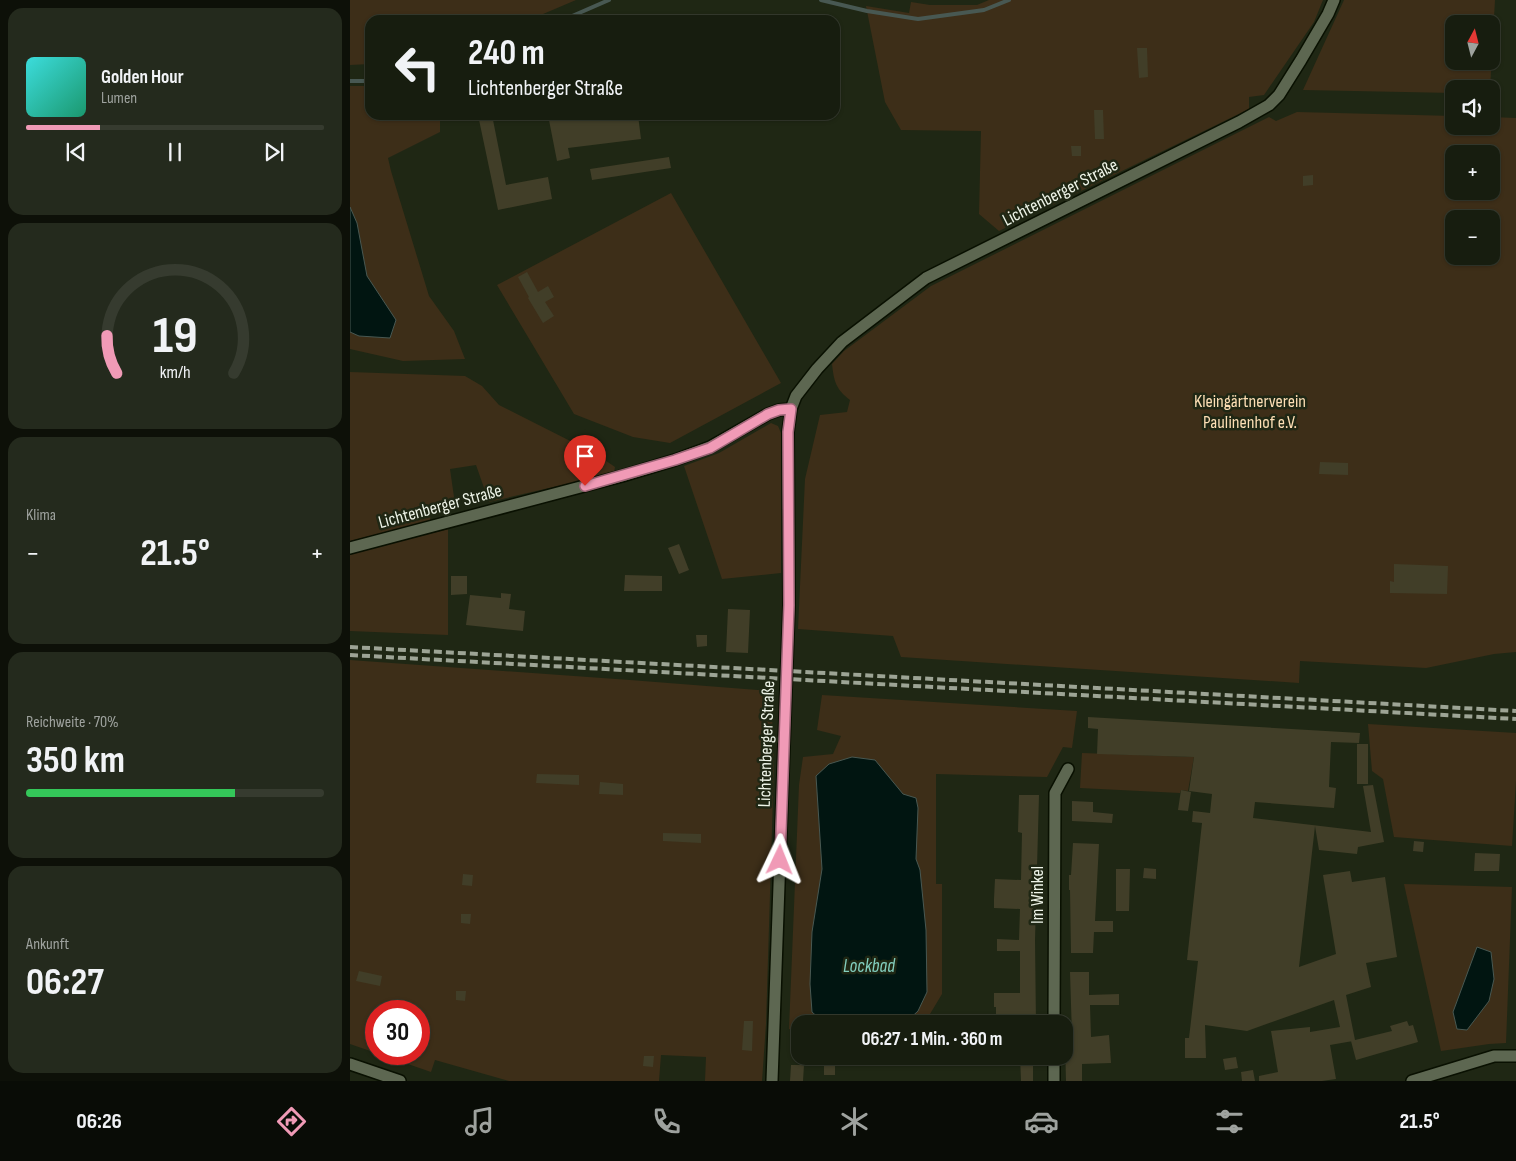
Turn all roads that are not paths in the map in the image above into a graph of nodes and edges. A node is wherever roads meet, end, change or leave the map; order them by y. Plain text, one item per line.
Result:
1 (1334, 0) edge
2 (791, 409) junction
3 (350, 548) edge
4 (1068, 769) dead end
5 (1054, 1015) edge
6 (1516, 1056) edge
7 (350, 1064) edge
8 (1054, 1065) edge
9 (400, 1081) edge
10 (772, 1081) edge
11 (1054, 1081) edge
12 (1412, 1081) edge

1 - 2 street, Lichtenberger Straße
2 - 3 street, Lichtenberger Straße
2 - 10 street, Lichtenberger Straße
4 - 5 street, Im Winkel
6 - 12 street
7 - 9 street
8 - 11 street

